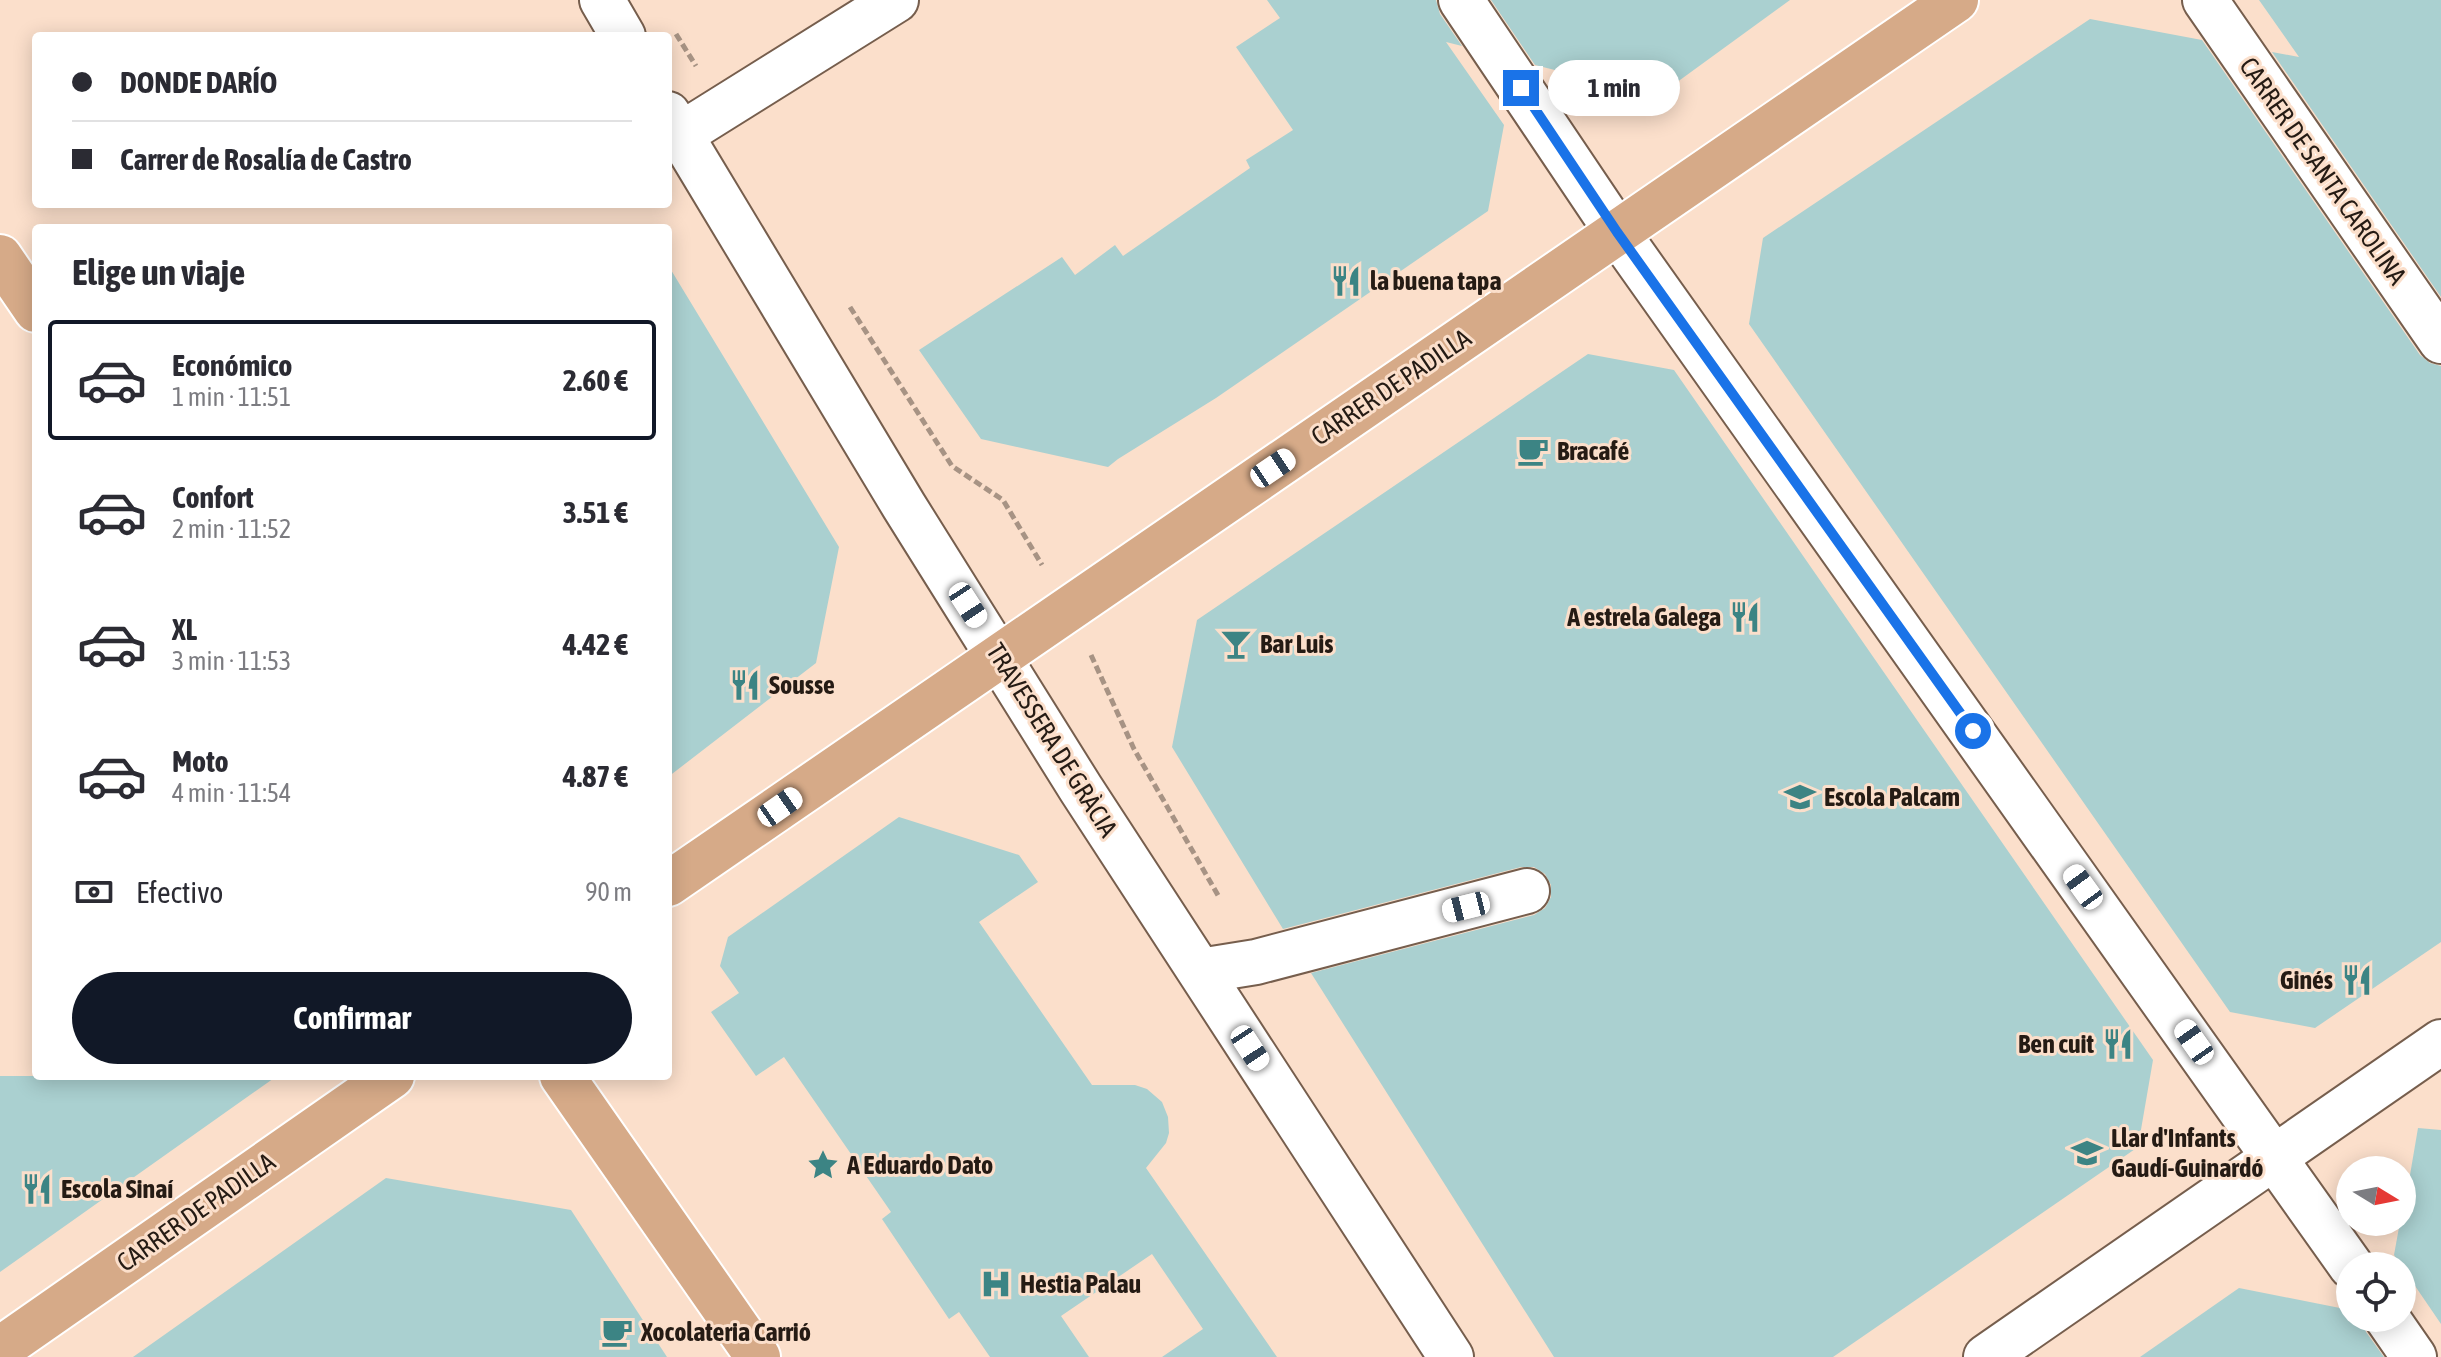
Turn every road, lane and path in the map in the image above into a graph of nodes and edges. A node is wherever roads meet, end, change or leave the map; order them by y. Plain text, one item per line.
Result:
1 (602, 0) edge
2 (896, 0) edge
3 (1461, 0) edge
4 (1956, 0) edge
5 (2205, 0) edge
6 (621, 32) edge
7 (674, 124) edge
8 (1617, 232) junction
9 (0, 257) edge
10 (32, 304) edge
11 (2441, 341) edge
12 (1000, 655) junction
13 (672, 881) edge
14 (1527, 891) dead end
15 (1200, 971) junction
16 (2441, 1042) edge
17 (386, 1080) edge
18 (565, 1080) edge
19 (2276, 1156) junction
20 (2341, 1252) edge
21 (2397, 1332) edge
22 (0, 1349) edge
23 (758, 1357) edge
24 (1451, 1357) edge
25 (1986, 1357) edge
26 (2414, 1357) edge

1 - 6 street
2 - 7 street
3 - 8 street
4 - 8 main road, CARRER DE PADILLA
5 - 11 street, CARRER DE SANTA CAROLINA
7 - 12 street, TRAVESSERA DE GRÀCIA
8 - 12 main road, CARRER DE PADILLA
8 - 19 street
9 - 10 main road
12 - 13 main road, CARRER DE PADILLA
12 - 15 street, TRAVESSERA DE GRÀCIA
14 - 15 street
15 - 24 street, TRAVESSERA DE GRÀCIA
16 - 19 street
17 - 22 main road, CARRER DE PADILLA
18 - 23 main road
19 - 20 street
19 - 25 street
21 - 26 street

